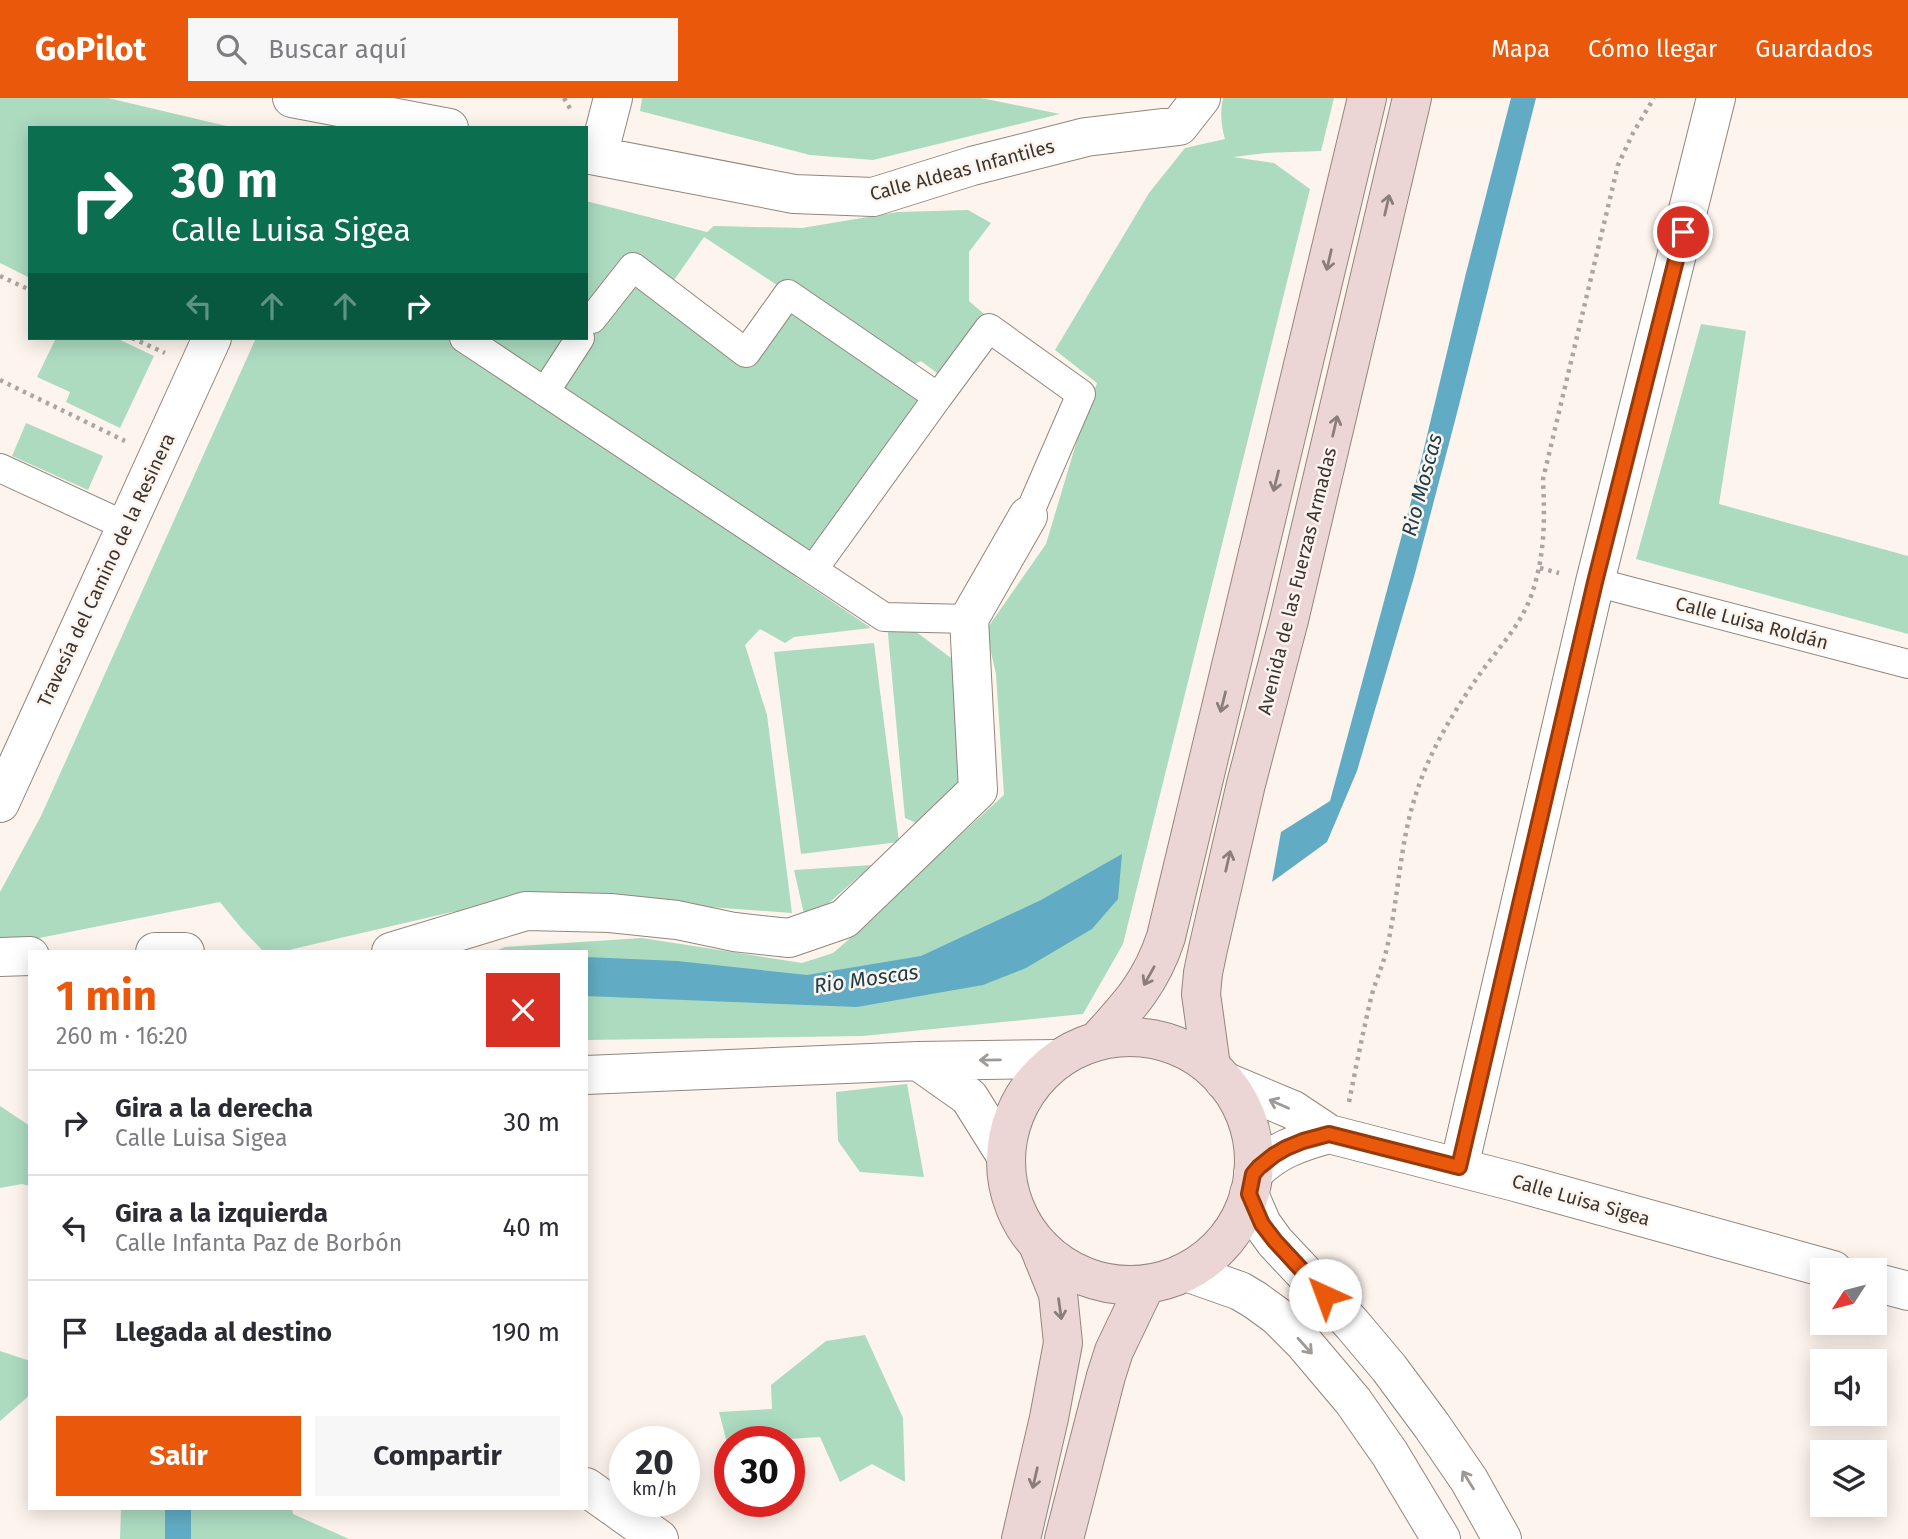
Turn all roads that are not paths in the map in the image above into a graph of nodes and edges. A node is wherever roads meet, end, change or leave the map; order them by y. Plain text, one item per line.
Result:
1 (612, 98) edge
2 (1201, 98) edge
3 (1367, 98) edge
4 (1412, 98) edge
5 (1716, 98) edge
6 (307, 110) edge
7 (433, 126) edge
8 (592, 155) edge
9 (588, 323) edge
10 (211, 340) edge
11 (467, 340) edge
12 (577, 340) edge
13 (545, 392) junction
14 (938, 397) junction
15 (0, 468) edge
16 (1028, 516) joint
17 (126, 526) junction
18 (813, 570) junction
19 (1595, 582) junction
20 (969, 619) junction
21 (1908, 664) edge
22 (0, 803) edge
23 (398, 950) edge
24 (28, 956) edge
25 (0, 957) edge
26 (1097, 1041) junction
27 (1059, 1059) junction
28 (918, 1061) junction
29 (588, 1074) edge
30 (1218, 1074) junction
31 (1338, 1121) junction
32 (1006, 1156) junction
33 (1459, 1167) junction
34 (1251, 1184) junction
35 (1038, 1245) junction
36 (1810, 1264) edge
37 (1186, 1272) junction
38 (1146, 1284) junction
39 (1887, 1285) edge
40 (1908, 1291) edge
41 (588, 1488) edge
42 (659, 1539) edge
43 (1021, 1539) edge
44 (1064, 1539) edge
45 (1441, 1539) edge
46 (1502, 1539) edge

1 - 8 street
2 - 8 street, Calle Aldeas Infantiles
3 -> 26 main road
30 -> 4 main road, Avenida de las Fuerzas Armadas
5 - 19 street
6 - 7 street
9 - 14 street
10 - 17 street, Travesía del Camino de la Resinera
11 - 13 street
12 - 13 street
13 - 18 street
14 - 16 street
14 - 18 street
15 - 17 street
16 - 20 street
17 - 22 street, Travesía del Camino de la Resinera
18 - 20 street
19 - 21 street, Calle Luisa Roldán
19 - 33 street
20 - 23 street
24 - 25 street
26 - 27 main road
26 - 30 main road
27 -> 28 street
27 - 32 main road
28 - 29 street
28 - 32 street
31 -> 30 street, Calle Luisa Sigea
30 - 34 main road
31 - 33 street, Calle Luisa Sigea
31 - 34 street
32 - 35 main road
33 - 36 street, Calle Luisa Sigea
34 - 37 main road
46 -> 34 street
35 - 38 main road
35 -> 43 main road
37 - 38 main road
37 -> 45 street
38 - 44 main road
39 - 40 street
41 - 42 street

